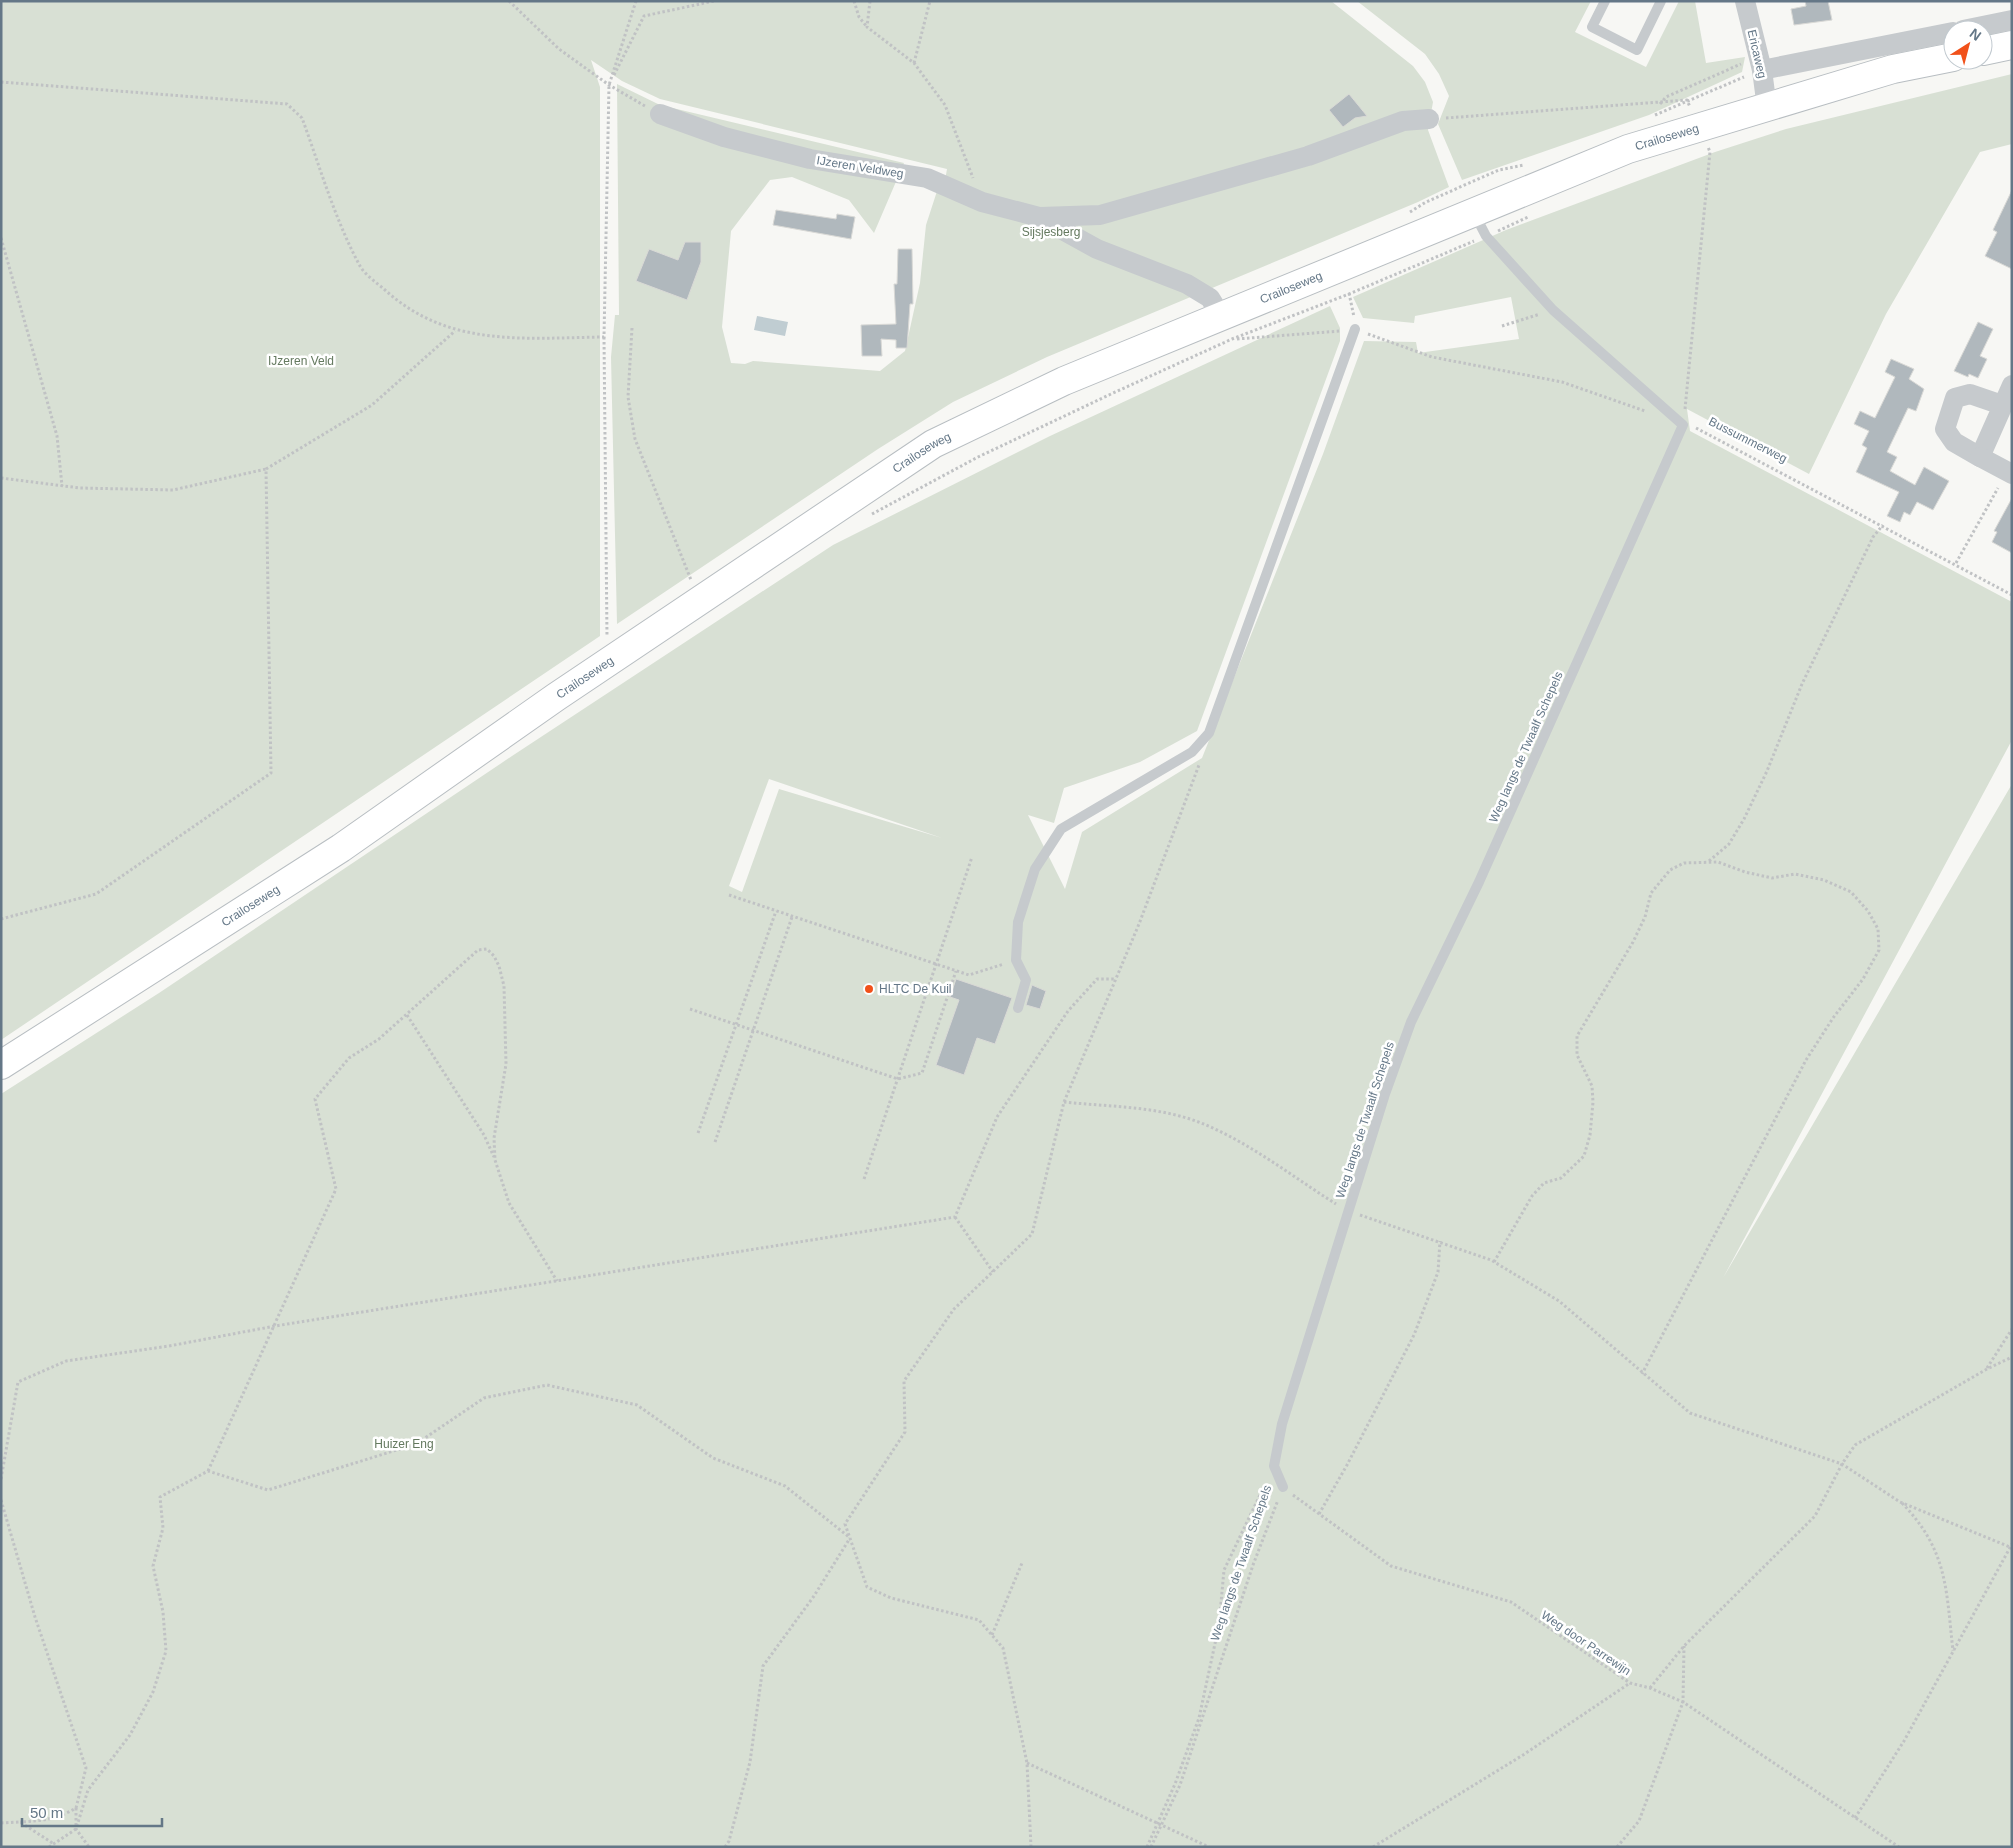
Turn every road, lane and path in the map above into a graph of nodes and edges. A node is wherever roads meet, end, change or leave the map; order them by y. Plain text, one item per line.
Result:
1 (509, 1) edge
2 (636, 1) edge
3 (714, 1) edge
4 (854, 1) edge
5 (870, 1) edge
6 (930, 1) edge
7 (1605, 1) edge
8 (1661, 1) edge
9 (1745, 1) edge
10 (2012, 20) edge
11 (1993, 24) edge
12 (867, 27) junction
13 (1943, 34) edge
14 (2012, 45) edge
15 (1993, 49) edge
16 (1943, 59) edge
17 (914, 63) junction
18 (1760, 63) junction
19 (1, 82) edge
20 (609, 85) junction
21 (1687, 100) dead end
22 (1659, 104) junction
23 (1767, 108) junction
24 (660, 114) joint
25 (1429, 119) joint
26 (1707, 144) dead end
27 (982, 202) junction
28 (1473, 212) junction
29 (1039, 217) junction
30 (1, 238) edge
31 (1553, 310) junction
32 (1502, 326) dead end
33 (1227, 327) junction
34 (632, 328) dead end
35 (1355, 330) junction
36 (455, 331) junction
37 (604, 337) junction
38 (2012, 385) edge
39 (2002, 405) junction
40 (1646, 412) dead end
41 (1683, 425) junction
42 (1980, 456) junction
43 (266, 469) junction
44 (2010, 473) edge
45 (1, 478) edge
46 (62, 486) junction
47 (868, 517) dead end
48 (1883, 525) junction
49 (1956, 563) junction
50 (2012, 595) edge
51 (703, 598) junction
52 (619, 654) junction
53 (1209, 734) junction
54 (972, 857) dead end
55 (1708, 862) junction
56 (729, 895) dead end
57 (776, 911) junction
58 (792, 916) junction
59 (1, 919) edge
60 (1016, 960) junction
61 (936, 964) junction
62 (956, 971) junction
63 (1114, 979) junction
64 (1018, 1008) dead end
65 (690, 1009) dead end
66 (407, 1016) junction
67 (736, 1025) junction
68 (753, 1030) junction
69 (1, 1065) edge
70 (898, 1079) junction
71 (1064, 1102) junction
72 (698, 1133) dead end
73 (715, 1142) dead end
74 (495, 1160) junction
75 (864, 1179) dead end
76 (1349, 1211) junction
77 (955, 1217) junction
78 (1440, 1241) junction
79 (1494, 1262) junction
80 (993, 1272) junction
81 (557, 1282) junction
82 (276, 1326) junction
83 (2012, 1329) edge
84 (2012, 1357) edge
85 (1987, 1369) junction
86 (1642, 1374) junction
87 (1842, 1464) junction
88 (208, 1471) junction
89 (1278, 1476) junction
90 (1, 1478) edge
91 (1282, 1487) junction
92 (1, 1500) edge
93 (1900, 1502) junction
94 (1319, 1514) junction
95 (850, 1538) junction
96 (2011, 1545) edge
97 (1022, 1563) dead end
98 (992, 1635) junction
99 (1684, 1646) junction
100 (1953, 1652) junction
101 (1630, 1683) junction
102 (1650, 1688) junction
103 (1683, 1702) junction
104 (1027, 1763) junction
105 (76, 1808) junction
106 (1855, 1818) junction
107 (20, 1822) junction
108 (1, 1823) edge
109 (1159, 1824) junction
110 (76, 1829) junction
111 (54, 1844) junction
112 (49, 1847) edge
113 (89, 1847) edge
114 (725, 1847) edge
115 (1031, 1847) edge
116 (1147, 1847) edge
117 (1151, 1847) edge
118 (1209, 1847) edge
119 (1373, 1847) edge
120 (1617, 1847) edge
121 (1899, 1847) edge

1 - 20 path
2 - 20 path
3 - 20 path
4 - 12 path
5 - 12 path
6 - 17 path
7 - 8 lane
9 - 18 street, Ericaweg
10 - 11 street
12 - 17 path
13 - 18 street
14 - 15 main road
16 - 23 main road, Crailoseweg
17 - 27 path
18 - 22 path
18 - 23 street, Ericaweg
19 - 36 path
20 - 24 path
20 - 37 path
21 - 22 path
22 - 25 path
23 - 28 main road, Crailoseweg
24 - 27 street, IJzeren Veldweg
25 - 29 street
26 - 41 path
27 - 29 street, IJzeren Veldweg
28 - 31 lane
28 - 33 main road, Crailoseweg
29 - 33 street, IJzeren Veldweg
30 - 46 path
31 - 32 path
31 - 41 lane
33 - 35 path
33 - 35 path
33 - 47 path
33 - 51 main road, Crailoseweg
34 - 51 path
35 - 40 path
35 - 53 lane
36 - 37 path
36 - 43 path
37 - 52 path
38 - 39 street
39 - 42 street
39 - 42 street
41 - 48 path, Bussummerweg
41 - 76 lane, Weg langs de Twaalf Schepels
42 - 44 street
43 - 46 path
43 - 59 path
44 - 49 path
45 - 46 path
48 - 49 path, Bussummerweg
48 - 55 path
49 - 50 path, Bussummerweg
51 - 52 main road, Crailoseweg
52 - 69 main road, Crailoseweg
53 - 60 lane
53 - 63 path
54 - 61 path
55 - 79 path
55 - 86 path
56 - 57 path
57 - 58 path
57 - 67 path
58 - 61 path
58 - 68 path
60 - 62 path
60 - 64 lane
61 - 62 path
61 - 70 path
62 - 70 path
63 - 71 path
63 - 77 path
65 - 67 path
66 - 74 path
66 - 74 path
66 - 82 path
67 - 68 path
67 - 72 path
68 - 70 path
68 - 73 path
70 - 75 path
71 - 76 path
71 - 80 path
74 - 81 path
76 - 78 path
76 - 89 lane, Weg langs de Twaalf Schepels
77 - 80 path
77 - 81 path
78 - 79 path
78 - 94 path
79 - 86 path
80 - 95 path
81 - 82 path
82 - 88 path
82 - 90 path
83 - 85 path
84 - 85 path
85 - 87 path
86 - 87 path
87 - 93 path
87 - 99 path
88 - 95 path
88 - 110 path
89 - 91 lane, Weg langs de Twaalf Schepels
89 - 109 path
91 - 94 path, Weg door Parrewijn
91 - 109 path, Weg langs de Twaalf Schepels
92 - 105 path
93 - 96 path
93 - 100 path
94 - 101 path, Weg door Parrewijn
95 - 98 path
95 - 114 path
96 - 100 path
97 - 98 path
98 - 104 path
99 - 102 path
99 - 103 path
100 - 106 path
101 - 102 path, Weg door Parrewijn
101 - 119 path
102 - 103 path, Weg door Parrewijn
103 - 106 path, Weg door Parrewijn
103 - 120 path
104 - 109 path
104 - 115 path
105 - 107 path
105 - 110 path
106 - 121 path, Weg door Parrewijn
107 - 108 path
107 - 111 path
109 - 116 path
109 - 117 path, Weg langs de Twaalf Schepels
109 - 118 path
110 - 111 path
110 - 113 path
111 - 112 path

